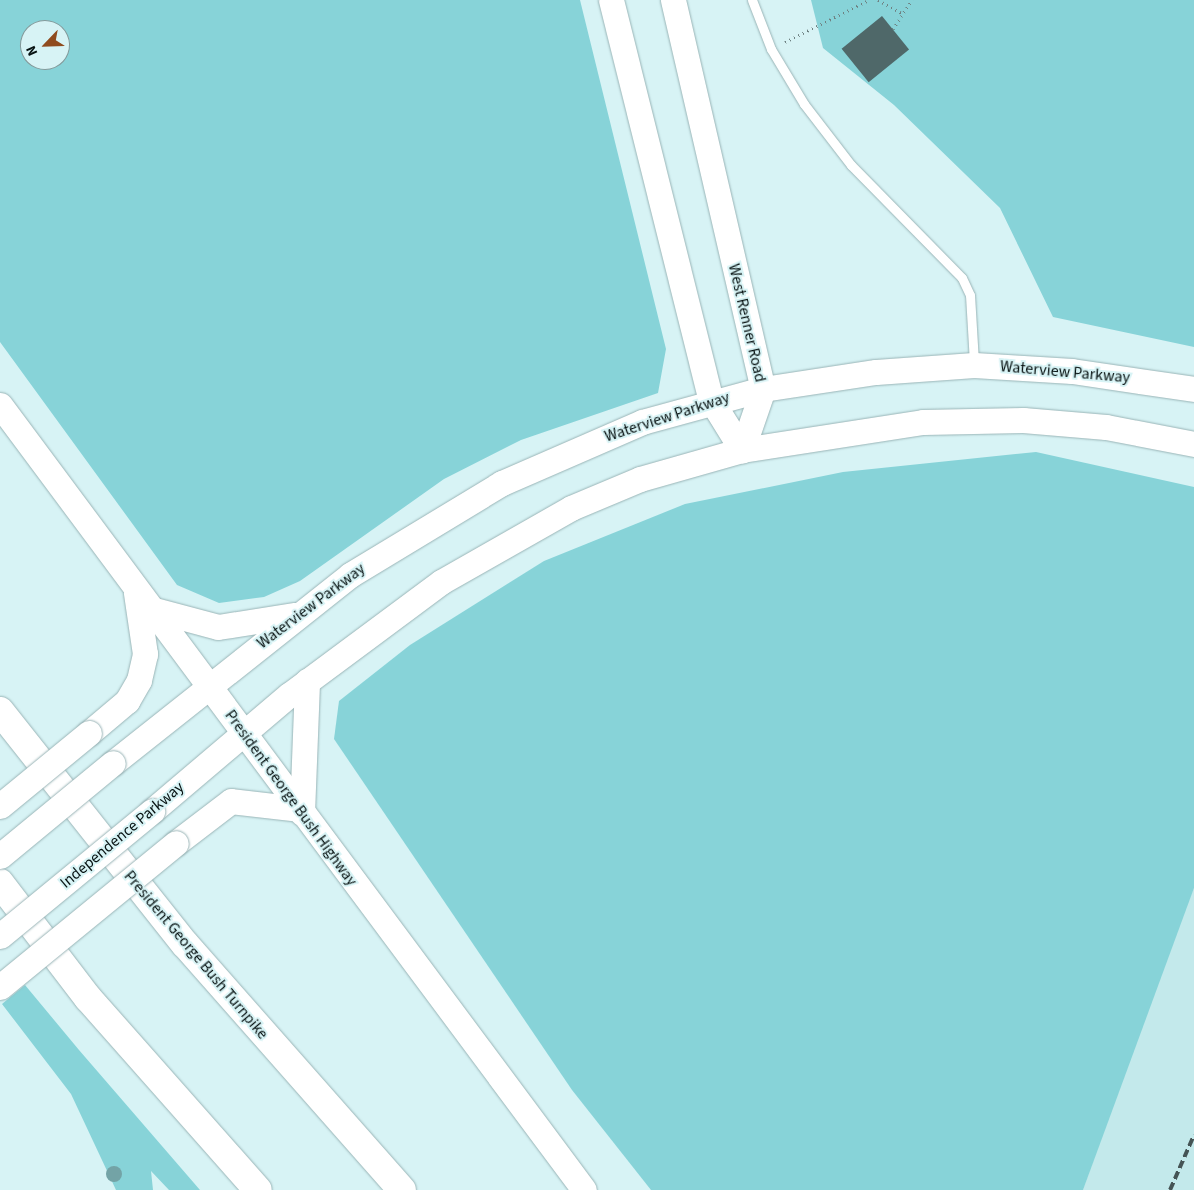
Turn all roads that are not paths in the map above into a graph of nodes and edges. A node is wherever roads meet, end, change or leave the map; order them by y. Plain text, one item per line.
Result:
1 (612, 0) edge
2 (673, 0) edge
3 (752, 0) edge
4 (974, 365) junction
5 (763, 389) junction
6 (1194, 389) edge
7 (711, 400) junction
8 (0, 405) edge
9 (1194, 444) edge
10 (742, 450) junction
11 (135, 587) junction
12 (151, 609) junction
13 (298, 614) junction
14 (307, 681) junction
15 (208, 686) junction
16 (0, 711) edge
17 (244, 734) junction
18 (0, 806) edge
19 (301, 811) junction
20 (0, 856) edge
21 (0, 884) edge
22 (0, 936) edge
23 (0, 987) edge
24 (258, 1190) edge
25 (402, 1190) edge
26 (584, 1190) edge

1 - 7 main road
2 - 5 main road, West Renner Road
3 - 4 lane
4 - 5 main road, Waterview Parkway
4 - 6 main road, Waterview Parkway
5 - 7 main road, Waterview Parkway
5 - 10 main road, West Renner Road
7 - 10 main road
7 - 13 main road, Waterview Parkway
8 - 11 main road, President George Bush Highway
9 - 10 main road
10 - 14 main road
11 - 12 main road, President George Bush Highway
11 - 18 main road, bridge
12 - 13 main road
12 - 15 main road, President George Bush Highway
13 - 15 main road, Waterview Parkway
14 - 17 main road
14 - 19 main road
15 - 17 main road, President George Bush Highway
15 - 20 main road, bridge
16 - 25 highway, President George Bush Turnpike
17 - 19 main road, President George Bush Highway
17 - 22 main road, Independence Parkway, bridge
19 - 23 main road, bridge
19 - 26 main road, President George Bush Highway
21 - 24 highway

